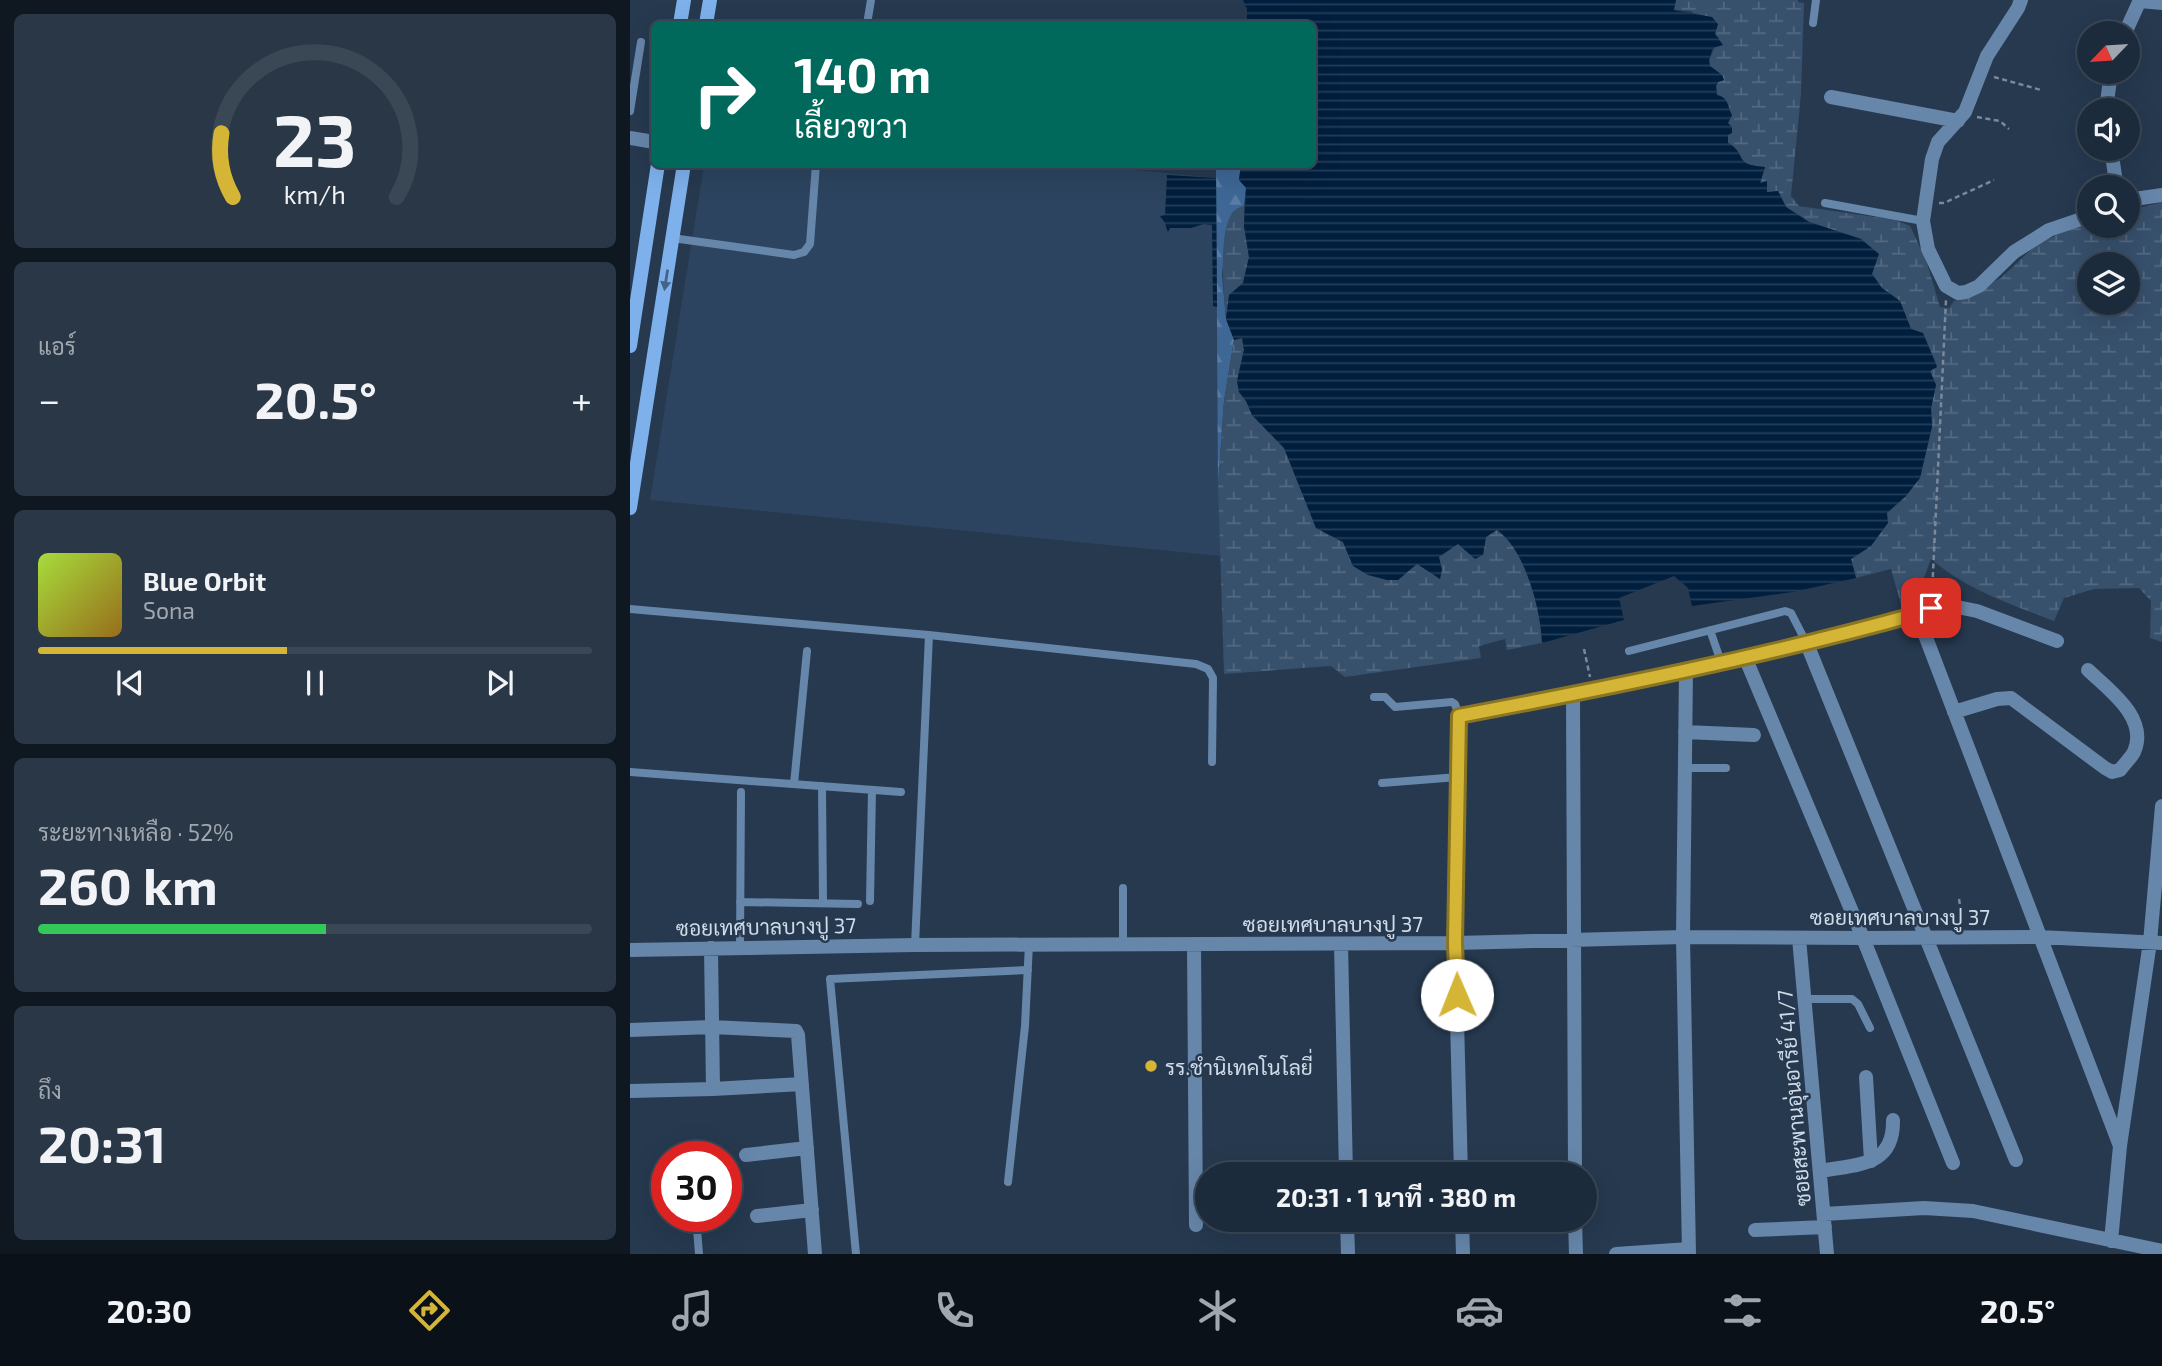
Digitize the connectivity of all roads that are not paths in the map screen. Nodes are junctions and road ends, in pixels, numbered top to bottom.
1 (684, 0) edge
2 (710, 0) edge
3 (871, 0) edge
4 (1816, 0) edge
5 (2021, 0) edge
6 (2140, 1) edge
7 (2162, 3) edge
8 (680, 21) edge
9 (706, 21) edge
10 (868, 21) edge
11 (2131, 21) edge
12 (1813, 23) dead end
13 (641, 41) dead end
14 (1831, 97) dead end
15 (630, 111) edge
16 (1960, 118) junction
17 (630, 138) edge
18 (651, 142) edge
19 (657, 168) edge
20 (683, 168) edge
21 (816, 168) edge
22 (2162, 195) edge
23 (2140, 198) edge
24 (1825, 203) dead end
25 (1923, 220) junction
26 (2077, 220) edge
27 (672, 238) junction
28 (630, 346) edge
29 (630, 508) edge
30 (630, 609) edge
31 (1917, 614) junction
32 (1710, 630) junction
33 (929, 635) junction
34 (2057, 642) dead end
35 (1807, 644) junction
36 (807, 651) dead end
37 (1629, 651) dead end
38 (1745, 657) junction
39 (1721, 662) junction
40 (1686, 670) junction
41 (2088, 670) dead end
42 (1573, 694) junction
43 (1374, 697) dead end
44 (1954, 712) junction
45 (1459, 716) junction
46 (1685, 732) junction
47 (1754, 735) dead end
48 (1212, 762) dead end
49 (1685, 768) junction
50 (1726, 768) dead end
51 (630, 772) edge
52 (1458, 777) junction
53 (1382, 783) dead end
54 (794, 784) junction
55 (822, 786) junction
56 (872, 790) junction
57 (741, 792) dead end
58 (901, 792) dead end
59 (2162, 806) edge
60 (1123, 888) dead end
61 (870, 901) dead end
62 (740, 902) junction
63 (823, 903) junction
64 (858, 904) dead end
65 (1683, 937) junction
66 (1927, 937) junction
67 (2039, 937) junction
68 (1799, 938) junction
69 (1863, 939) junction
70 (1573, 941) junction
71 (1455, 943) junction
72 (2156, 943) edge
73 (1029, 944) junction
74 (1124, 944) junction
75 (1194, 944) junction
76 (1341, 944) junction
77 (915, 945) junction
78 (711, 948) junction
79 (740, 948) junction
80 (630, 950) edge
81 (1028, 970) junction
82 (1805, 999) junction
83 (712, 1027) junction
84 (1870, 1028) dead end
85 (630, 1030) edge
86 (1866, 1077) dead end
87 (802, 1084) junction
88 (713, 1089) junction
89 (630, 1091) edge
90 (1894, 1120) dead end
91 (2120, 1146) junction
92 (807, 1148) junction
93 (746, 1155) dead end
94 (2015, 1160) dead end
95 (1871, 1161) junction
96 (1196, 1162) edge
97 (1346, 1162) edge
98 (1461, 1162) edge
99 (1575, 1162) edge
100 (1953, 1163) dead end
101 (1821, 1171) junction
102 (1008, 1182) dead end
103 (812, 1210) junction
104 (757, 1216) dead end
105 (1825, 1220) junction
106 (1755, 1230) dead end
107 (697, 1232) edge
108 (1347, 1232) edge
109 (1462, 1232) edge
110 (1576, 1232) edge
111 (2111, 1241) junction
112 (2162, 1251) edge
113 (1689, 1252) edge
114 (699, 1254) edge
115 (815, 1254) edge
116 (856, 1254) edge
117 (1348, 1254) edge
118 (1463, 1254) edge
119 (1576, 1254) edge
120 (1616, 1254) edge
121 (1827, 1254) edge

1 - 8 main road
2 - 9 main road
3 - 10 lane
4 - 12 lane
5 - 16 street
6 - 7 street
6 - 11 street
13 - 15 lane
14 - 16 street
16 - 25 street
17 - 18 street
19 - 28 main road
20 - 27 main road
21 - 27 lane
22 - 23 street
24 - 25 lane
25 - 26 street
27 -> 29 main road
30 - 33 lane
31 - 34 street
31 - 35 street
31 - 44 street
32 - 35 lane
32 - 37 lane
32 - 39 lane
33 - 48 lane
33 - 77 lane
35 - 38 street
35 - 66 street
36 - 54 lane
38 - 39 street
38 - 69 street
39 - 40 street
40 - 42 street
40 - 46 street
41 - 44 street
42 - 45 street
42 - 70 street
43 - 45 lane
44 - 67 street
45 - 52 street
46 - 47 street
46 - 49 street
49 - 50 lane
49 - 65 street
51 - 54 lane
52 - 53 lane
52 - 71 street
54 - 55 lane
55 - 56 lane
55 - 63 lane
56 - 58 lane
56 - 61 lane
57 - 62 lane
59 - 72 street
60 - 74 lane
62 - 63 lane
62 - 79 lane
63 - 64 lane
65 - 68 street, ซอยเทศบาลบางปู 37
65 - 70 street, ซอยเทศบาลบางปู 37
65 - 113 street
66 - 67 street, ซอยเทศบาลบางปู 37
66 - 69 street, ซอยเทศบาลบางปู 37
66 - 94 street
67 - 72 street, ซอยเทศบาลบางปู 37
67 - 91 street
68 - 69 street, ซอยเทศบาลบางปู 37
68 - 82 street, ซอยสะพานอุ่นอารีย์ 41/7
69 - 100 street
70 - 71 street, ซอยเทศบาลบางปู 37
70 - 99 street
71 - 76 street, ซอยเทศบาลบางปู 37
71 - 98 street
72 - 91 street
73 - 74 street, ซอยเทศบาลบางปู 37
73 - 77 street, ซอยเทศบาลบางปู 37
73 - 81 lane
74 - 75 street, ซอยเทศบาลบางปู 37
75 - 76 street, ซอยเทศบาลบางปู 37
75 - 96 street
76 - 97 street
77 - 79 street, ซอยเทศบาลบางปู 37
78 - 79 street, ซอยเทศบาลบางปู 37
78 - 80 street, ซอยเทศบาลบางปู 37
78 - 83 street
81 - 102 lane
81 - 116 lane
82 - 84 lane
82 - 101 street, ซอยสะพานอุ่นอารีย์ 41/7
83 - 85 street
83 - 87 street
83 - 88 street
86 - 95 street
87 - 88 street
87 - 92 street
88 - 89 street
90 - 95 street
91 - 111 street
92 - 93 street
92 - 103 street
95 - 101 street
101 - 105 street, ซอยสะพานอุ่นอารีย์ 41/7
103 - 104 street
103 - 115 street
105 - 106 street
105 - 111 street
105 - 121 street, ซอยสะพานอุ่นอารีย์ 41/7
107 - 114 lane
108 - 117 street
109 - 118 street
110 - 119 street
111 - 112 street
113 - 120 street

